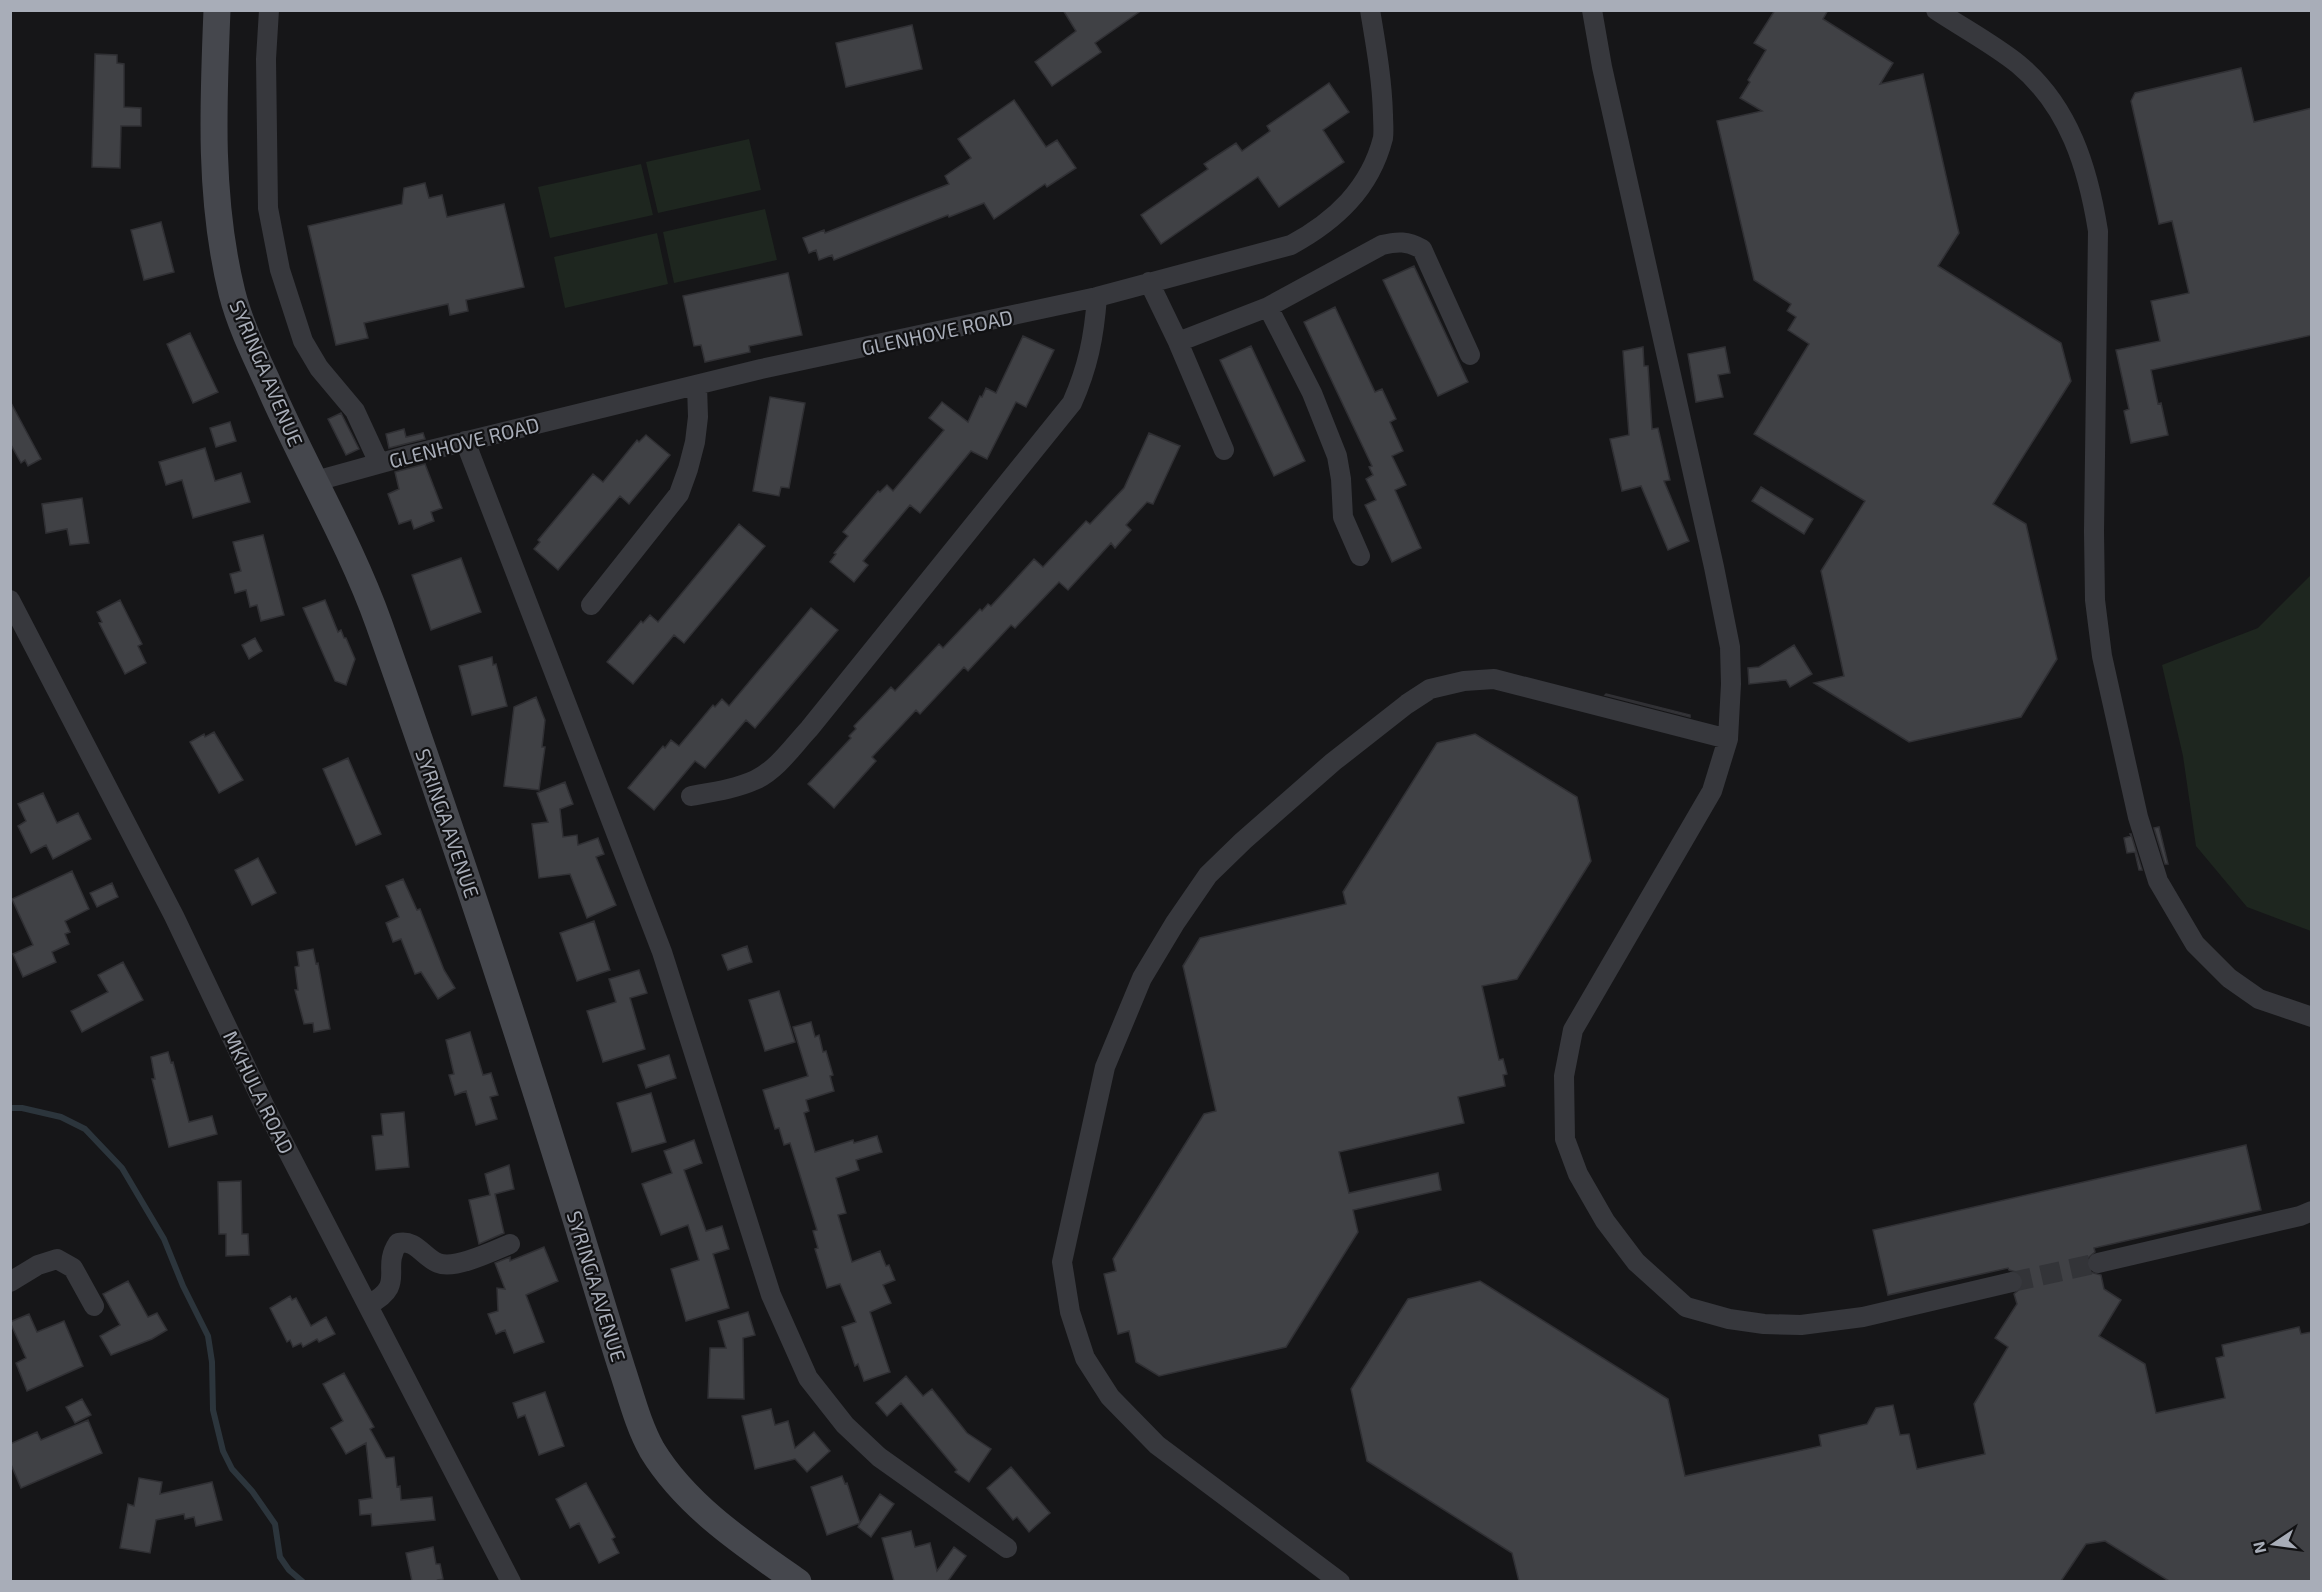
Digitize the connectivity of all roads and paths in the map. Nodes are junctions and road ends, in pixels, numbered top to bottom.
1 (218, 10) edge
2 (269, 10) edge
3 (1370, 10) edge
4 (1592, 10) edge
5 (1936, 10) edge
6 (1149, 282) junction
7 (1097, 297) junction
8 (1268, 307) junction
9 (1178, 342) junction
10 (1470, 355) dead end
11 (697, 385) junction
12 (465, 441) junction
13 (1224, 450) dead end
14 (379, 463) junction
15 (316, 481) junction
16 (1360, 556) dead end
17 (10, 600) edge
18 (591, 605) dead end
19 (1728, 739) junction
20 (692, 796) dead end
21 (2312, 1017) edge
22 (2312, 1211) edge
23 (510, 1244) dead end
24 (2098, 1263) tunnel mouth
25 (10, 1282) edge
26 (2012, 1282) tunnel mouth
27 (368, 1305) junction
28 (94, 1306) dead end
29 (1007, 1548) dead end
30 (511, 1581) edge
31 (798, 1581) edge
32 (1340, 1581) edge

1 - 15 street, SYRINGA AVENUE
2 - 14 street
3 - 6 street, GLENHOVE ROAD
4 - 19 street
5 - 21 street
6 - 7 street, GLENHOVE ROAD
6 - 9 street
7 - 11 street, GLENHOVE ROAD
7 - 20 street
8 - 9 street
8 - 10 street
8 - 16 street
9 - 13 street
11 - 12 street, GLENHOVE ROAD
11 - 18 street
12 - 14 street, GLENHOVE ROAD
12 - 29 street
14 - 15 street, GLENHOVE ROAD
15 - 31 street, SYRINGA AVENUE
17 - 27 street, MKHULA ROAD
19 - 26 street
19 - 32 street
22 - 24 street
23 - 27 street
25 - 28 street
27 - 30 street, MKHULA ROAD

